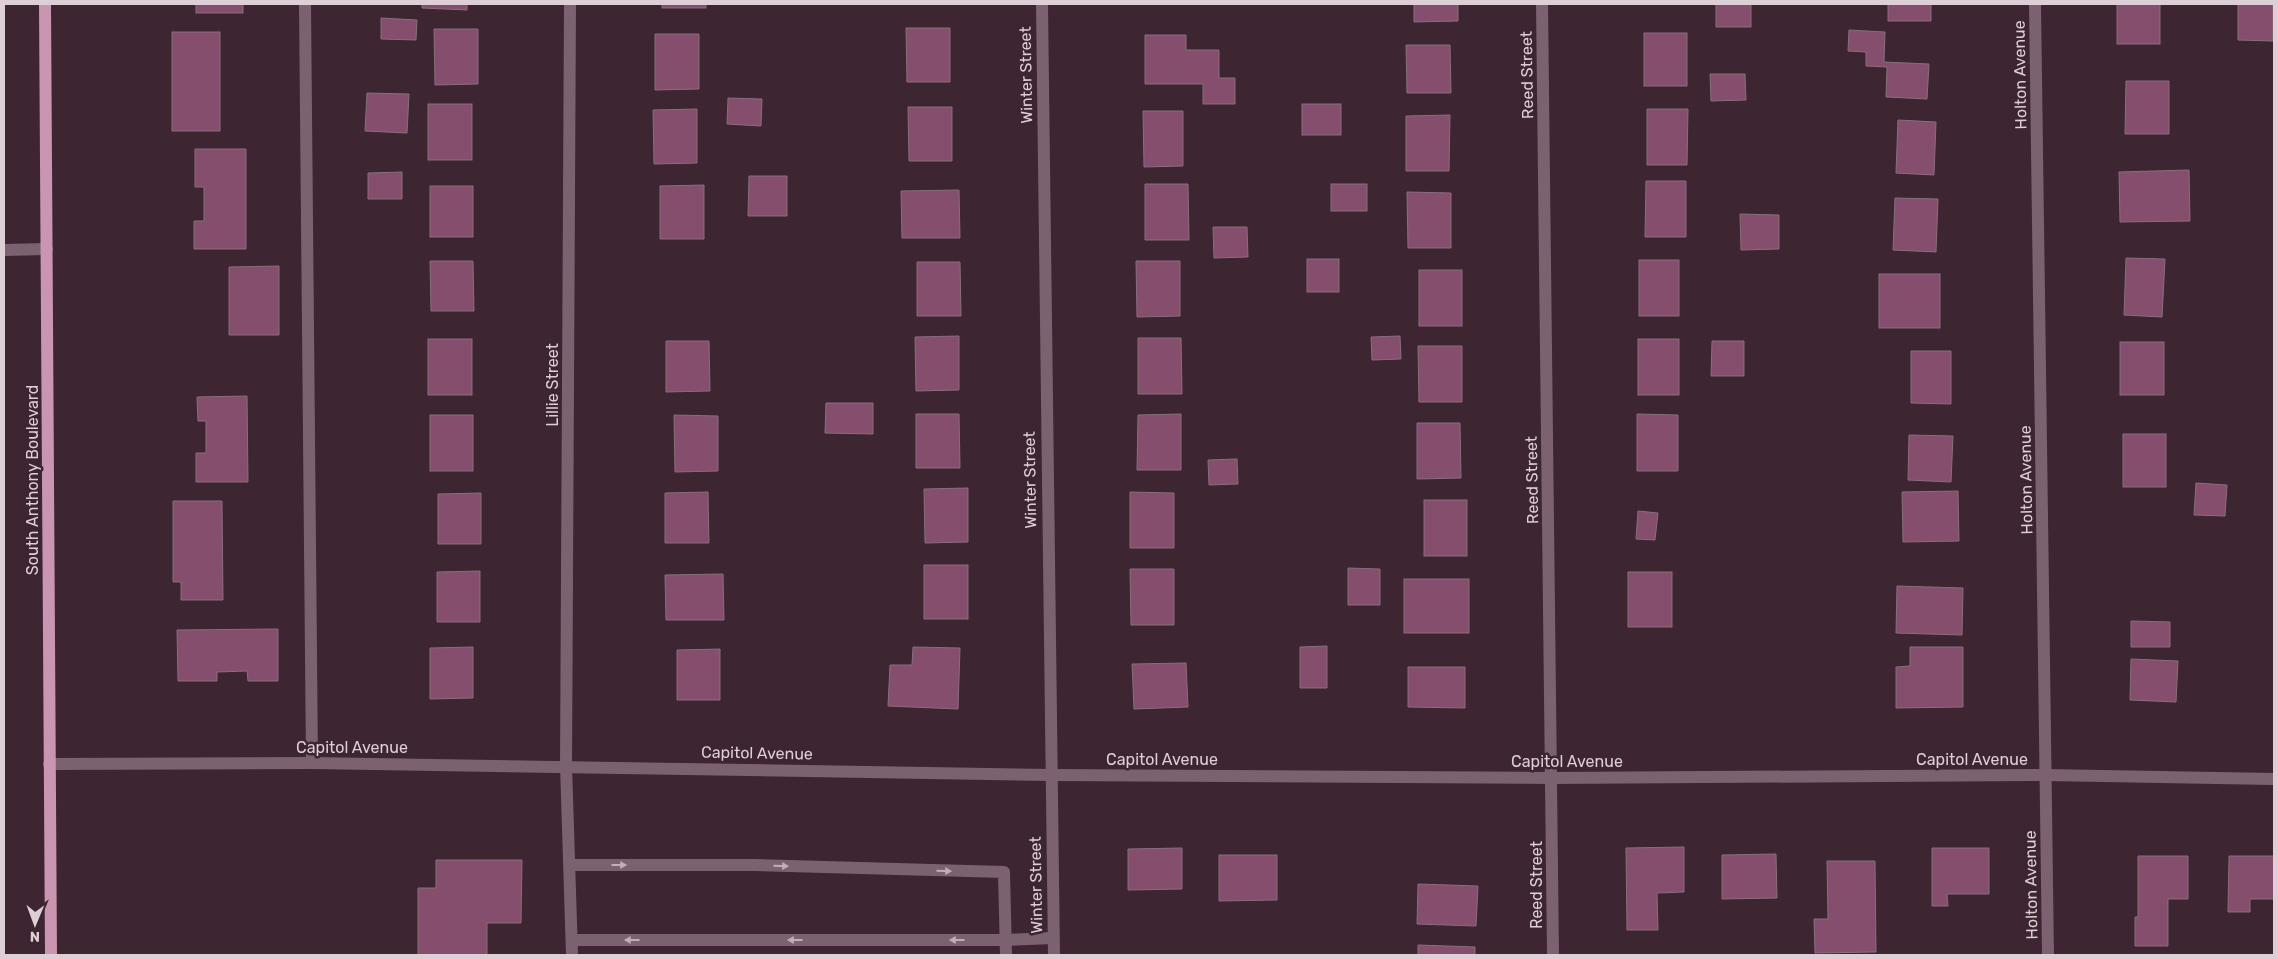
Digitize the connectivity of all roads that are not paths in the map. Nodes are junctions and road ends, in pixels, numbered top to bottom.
1 (45, 4) edge
2 (305, 4) edge
3 (570, 4) edge
4 (1042, 4) edge
5 (1542, 4) edge
6 (2035, 4) edge
7 (47, 249) junction
8 (4, 250) edge
9 (312, 763) junction
10 (49, 764) junction
11 (566, 765) junction
12 (1050, 775) junction
13 (2046, 775) junction
14 (1552, 778) junction
15 (2274, 779) edge
16 (570, 865) junction
17 (1053, 938) junction
18 (572, 940) junction
19 (1006, 940) junction
20 (51, 955) edge
21 (572, 955) edge
22 (1006, 955) edge
23 (1054, 955) edge
24 (1553, 955) edge
25 (2048, 955) edge

1 - 7 main road, South Anthony Boulevard
2 - 9 street
3 - 11 street, Lillie Street
4 - 12 street, Winter Street
5 - 14 street, Reed Street
6 - 13 street, Holton Avenue
7 - 8 street
7 - 10 main road, South Anthony Boulevard
9 - 10 street, Capitol Avenue
9 - 11 street, Capitol Avenue
10 - 20 main road, South Anthony Boulevard
11 - 12 street, Capitol Avenue
11 - 16 street, Lillie Street
12 - 14 street, Capitol Avenue
12 - 17 street, Winter Street
13 - 14 street, Capitol Avenue
13 - 15 street, Capitol Avenue
13 - 25 street, Holton Avenue
14 - 24 street, Reed Street
16 - 18 street, Lillie Street
16 -> 19 street
17 - 19 street
17 - 23 street, Winter Street
19 -> 18 street
18 - 21 street, Lillie Street
19 - 22 street

